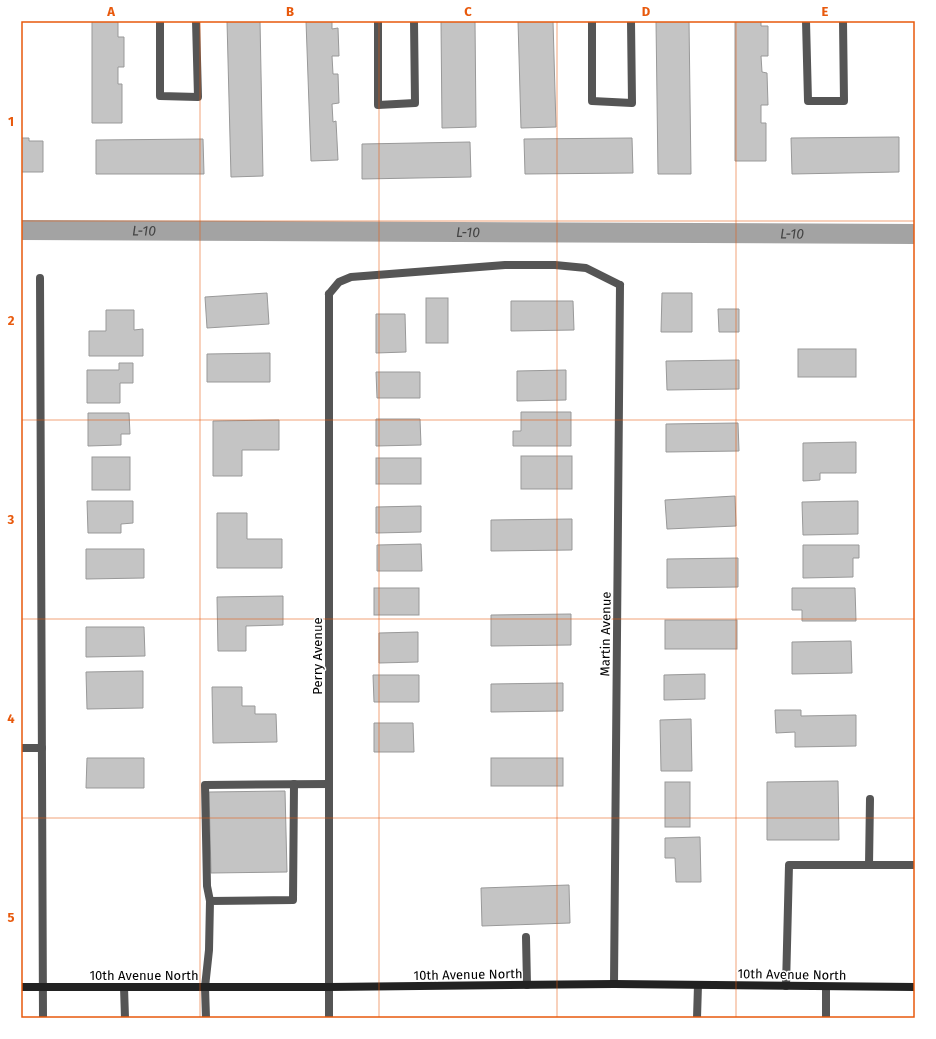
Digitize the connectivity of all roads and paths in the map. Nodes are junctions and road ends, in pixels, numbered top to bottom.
1 (160, 21) edge
2 (196, 21) edge
3 (378, 21) edge
4 (414, 21) edge
5 (592, 21) edge
6 (631, 21) edge
7 (806, 21) edge
8 (843, 21) edge
9 (40, 278) dead end
10 (620, 285) joint
11 (21, 748) edge
12 (42, 748) junction
13 (294, 784) junction
14 (329, 784) junction
15 (870, 799) dead end
16 (869, 865) junction
17 (915, 865) edge
18 (210, 901) junction
19 (526, 937) dead end
20 (614, 984) junction
21 (527, 985) junction
22 (698, 985) junction
23 (786, 986) junction
24 (826, 986) junction
25 (21, 987) edge
26 (43, 987) junction
27 (124, 987) junction
28 (205, 987) junction
29 (329, 987) junction
30 (915, 987) edge
31 (43, 1018) edge
32 (125, 1018) edge
33 (206, 1018) edge
34 (329, 1018) edge
35 (697, 1018) edge
36 (826, 1018) edge

1 - 2 street
3 - 4 street
5 - 6 street
7 - 8 street
9 - 12 street
10 - 14 street, Perry Avenue
10 - 20 street, Martin Avenue
11 - 12 street
12 - 26 street
13 - 14 street
13 - 18 street
13 - 18 street
14 - 29 street, Perry Avenue
15 - 16 street
16 - 17 street
16 - 23 street
18 - 28 street
19 - 21 street
20 - 21 street, 10th Avenue North
20 - 22 street, 10th Avenue North
21 - 29 street, 10th Avenue North
22 - 23 street, 10th Avenue North
22 - 35 street
23 - 24 street, 10th Avenue North
24 - 30 street, 10th Avenue North
24 - 36 street
25 - 26 street, 10th Avenue North
26 - 27 street, 10th Avenue North
26 - 31 street
27 - 28 street, 10th Avenue North
27 - 32 street
28 - 29 street, 10th Avenue North
28 - 33 street
29 - 34 street, Perry Avenue

